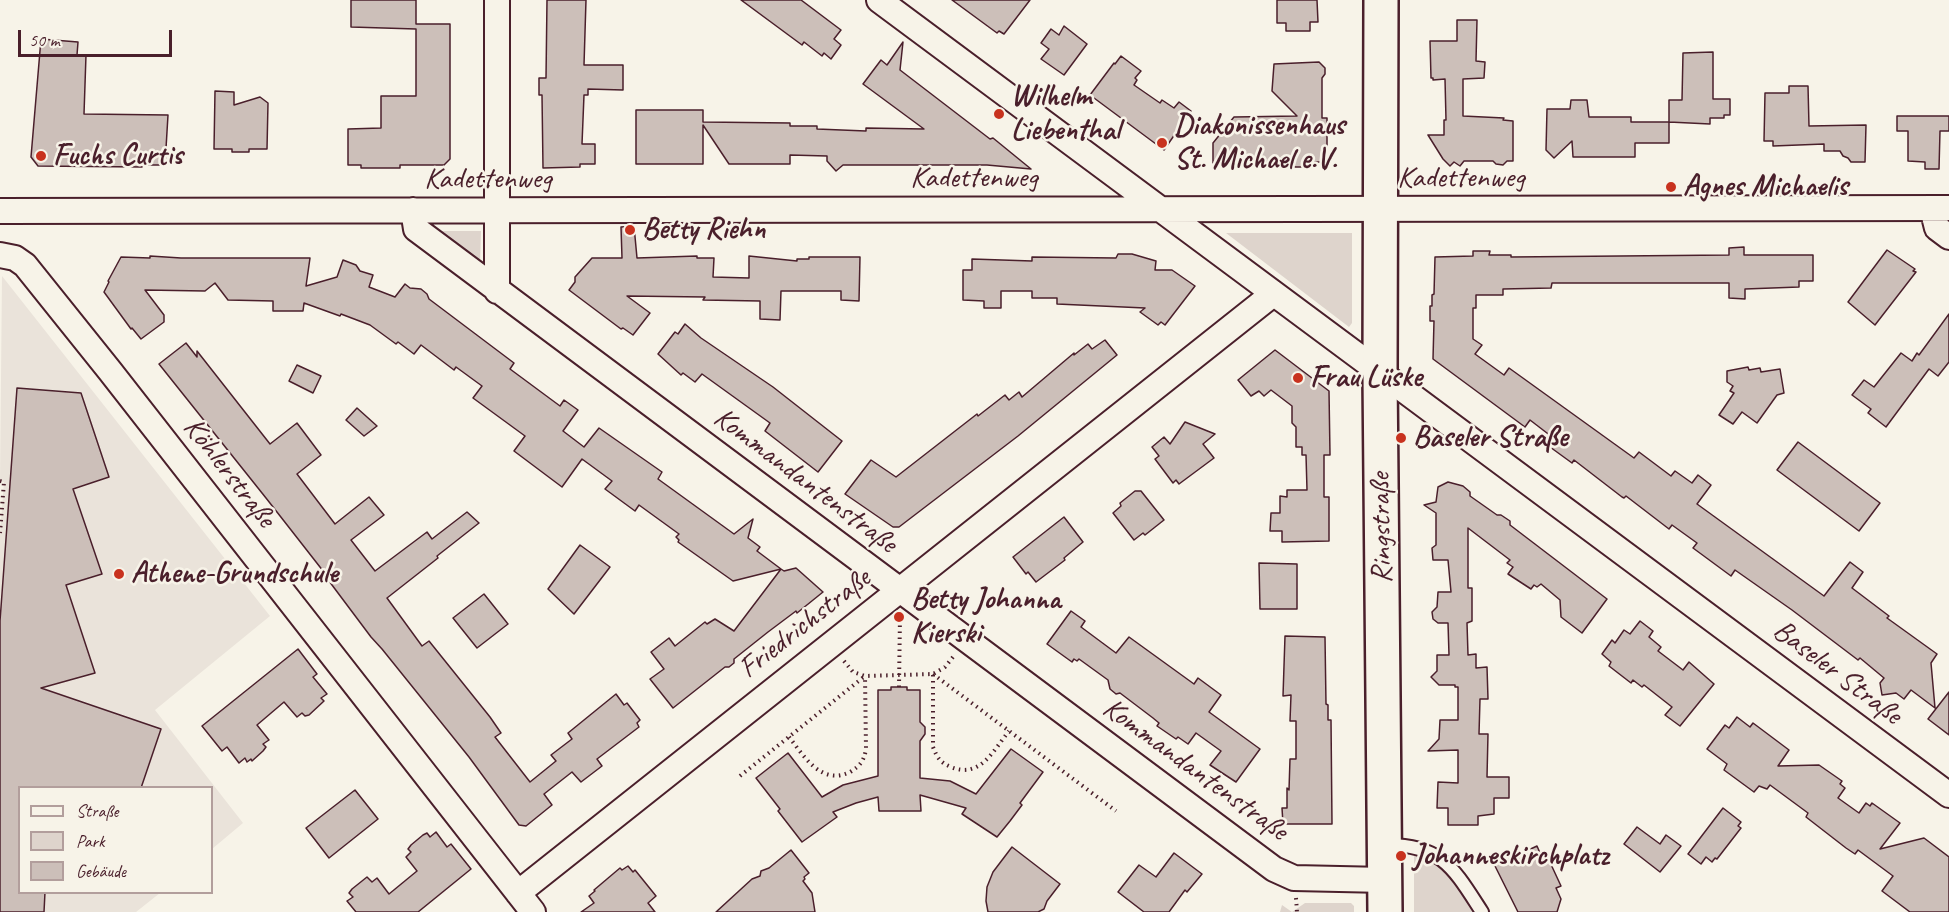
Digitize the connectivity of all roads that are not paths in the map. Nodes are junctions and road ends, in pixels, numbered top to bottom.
1 (497, 0) edge
2 (879, 0) edge
3 (1381, 0) edge
4 (1940, 208) edge
5 (1160, 209) junction
6 (1381, 209) junction
7 (413, 210) junction
8 (498, 210) junction
9 (0, 211) edge
10 (1949, 237) edge
11 (0, 255) edge
12 (497, 291) junction
13 (1273, 294) junction
14 (1380, 374) junction
15 (900, 601) junction
16 (1949, 795) edge
17 (1385, 845) junction
18 (1385, 879) junction
19 (518, 892) junction
20 (533, 912) edge
21 (1385, 912) edge
22 (1482, 912) edge

1 - 8 street
2 - 5 street, Baseler Straße
3 - 6 street, Ringstraße
4 - 6 street, Kadettenweg
4 - 10 street
5 - 6 street, Kadettenweg
5 - 8 street, Kadettenweg
5 - 13 street, Baseler Straße
6 - 14 street, Ringstraße
7 - 8 street, Kadettenweg
7 - 9 street, Kadettenweg
7 - 12 street, Kommandantenstraße
8 - 12 street
11 - 19 street, Köhlerstraße
12 - 15 street, Kommandantenstraße
13 - 14 street, Baseler Straße
13 - 15 street, Friedrichstraße
14 - 16 street, Baseler Straße
14 - 17 street, Ringstraße
15 - 18 street, Kommandantenstraße
15 - 19 street, Friedrichstraße
17 - 18 street, Ringstraße
17 - 22 lane
18 - 21 street, Ringstraße
19 - 20 street, Köhlerstraße

